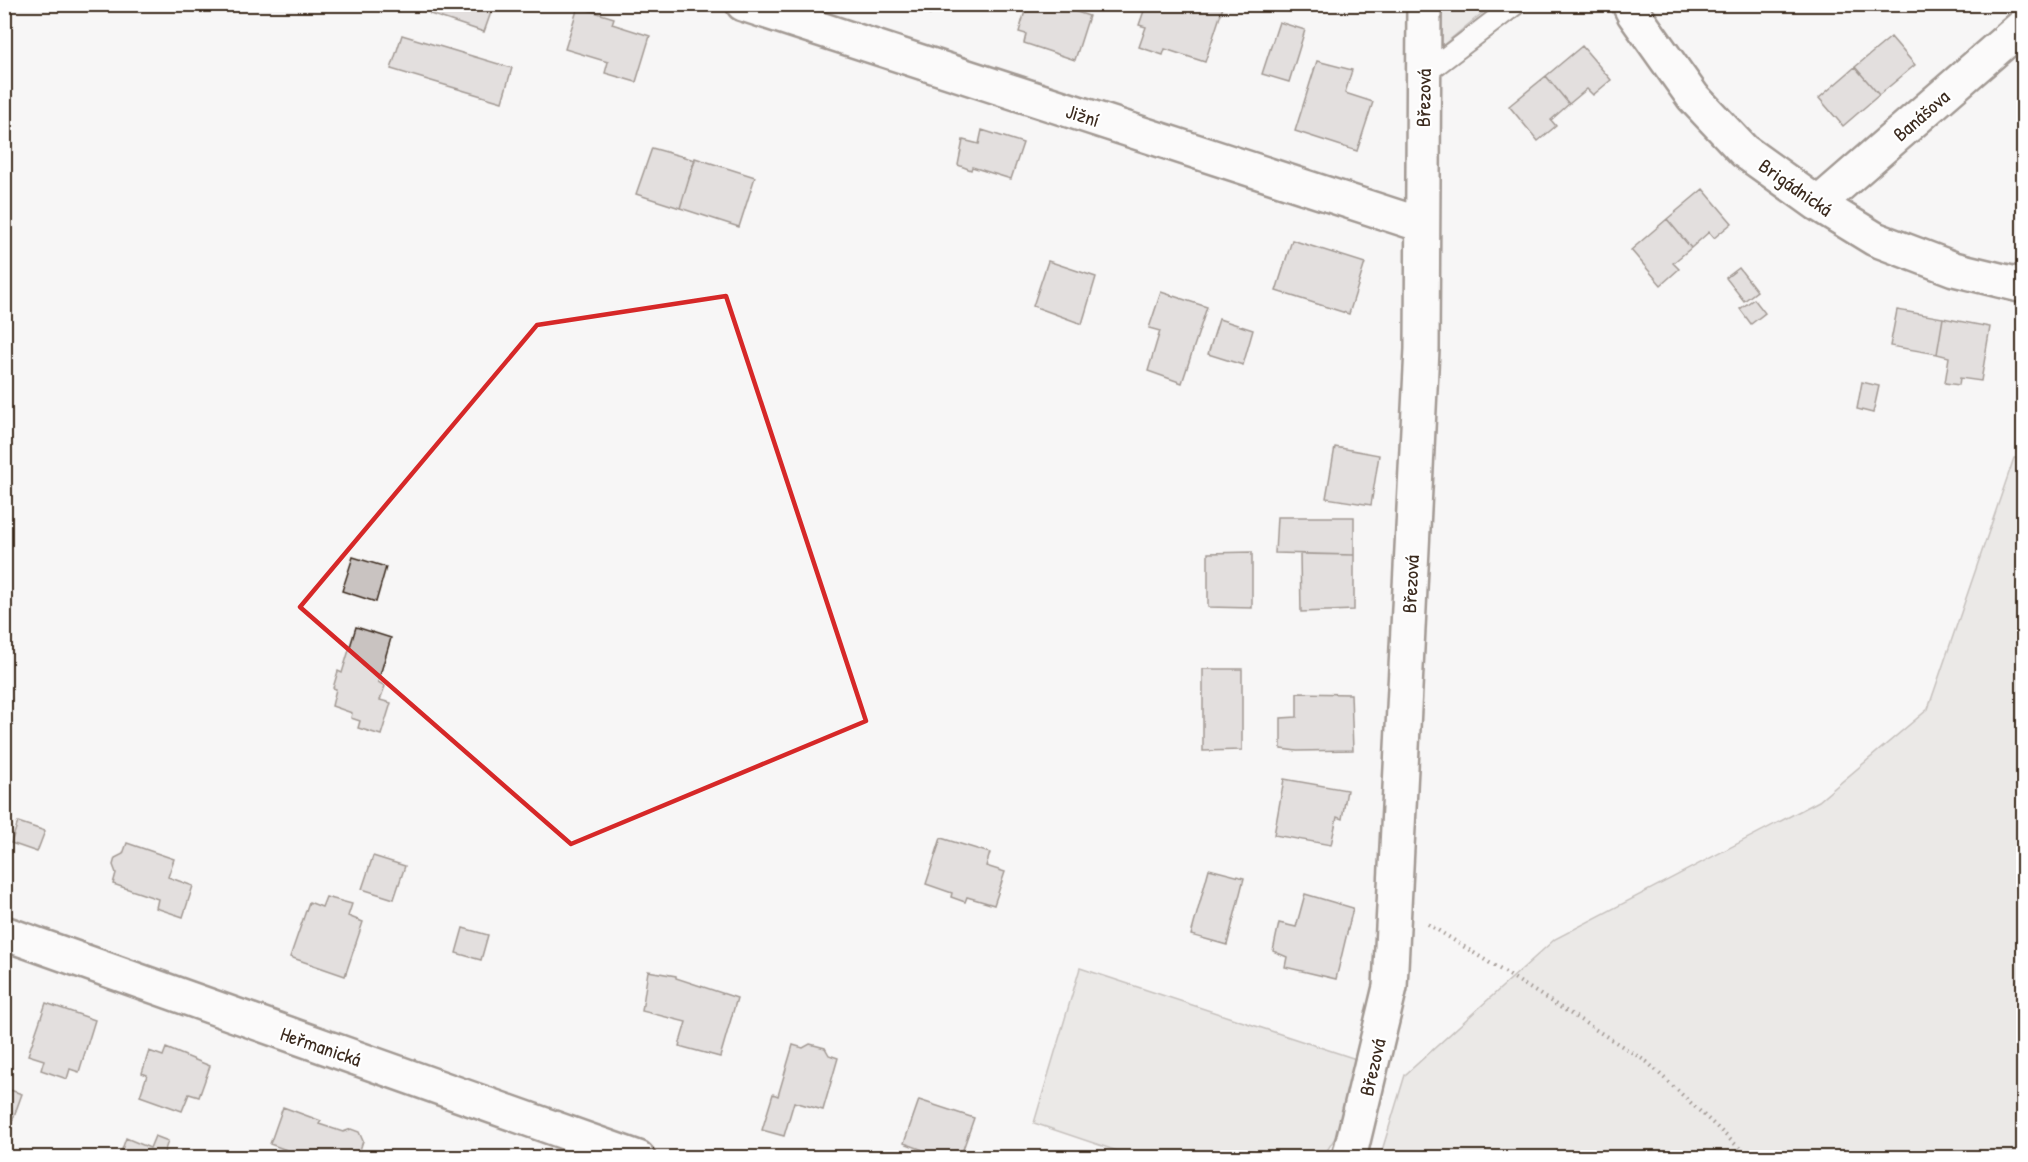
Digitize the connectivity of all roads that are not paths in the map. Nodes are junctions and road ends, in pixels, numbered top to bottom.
1 (743, 4) edge
2 (1424, 4) edge
3 (1516, 4) edge
4 (1629, 4) edge
5 (2024, 25) edge
6 (1423, 75) junction
7 (1818, 204) junction
8 (1422, 225) junction
9 (2024, 286) edge
10 (4, 933) edge
11 (638, 1158) edge
12 (1349, 1158) edge

1 - 8 street, Jižní
2 - 6 street, Březová
3 - 6 lane
4 - 7 street, Brigádnická
5 - 7 street, Banášova
6 - 8 street, Březová
7 - 9 street, Brigádnická
8 - 12 street, Březová
10 - 11 street, Heřmanická

